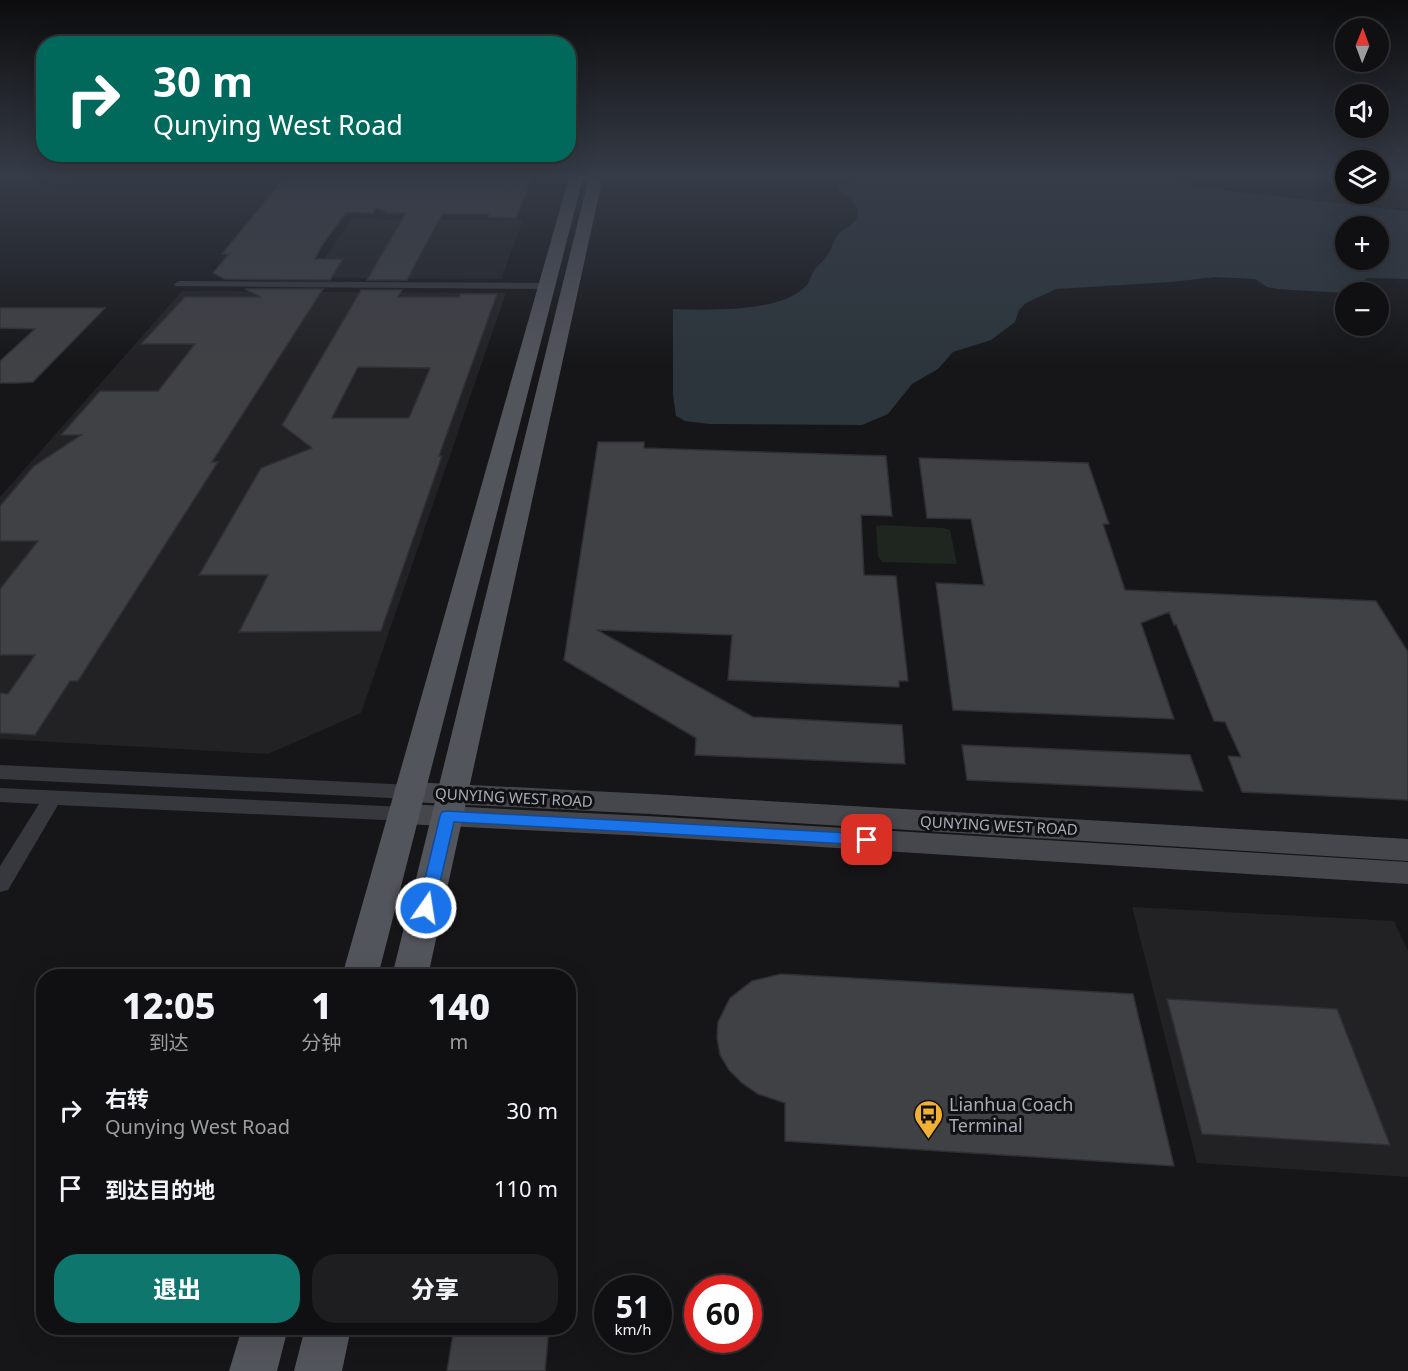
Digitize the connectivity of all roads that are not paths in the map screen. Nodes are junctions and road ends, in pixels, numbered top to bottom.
1 (561, 238) edge
2 (581, 238) edge
3 (179, 284) dead end
4 (549, 286) junction
5 (0, 772) edge
6 (0, 795) edge
7 (53, 797) junction
8 (408, 803) junction
9 (450, 805) junction
10 (1408, 850) edge
11 (1408, 873) edge
12 (0, 884) edge
13 (362, 969) edge
14 (412, 969) edge
15 (263, 1335) edge
16 (326, 1335) edge
17 (253, 1371) edge
18 (318, 1371) edge

1 - 4 main road
2 - 9 main road
3 - 4 street
4 - 8 main road
5 - 8 street
6 - 7 street
7 - 8 street
7 - 12 street
8 - 9 main road, QUNYING WEST ROAD
8 - 13 main road
9 - 10 main road, QUNYING WEST ROAD
9 - 11 main road, QUNYING WEST ROAD
9 - 14 main road
15 - 17 main road
16 - 18 main road

